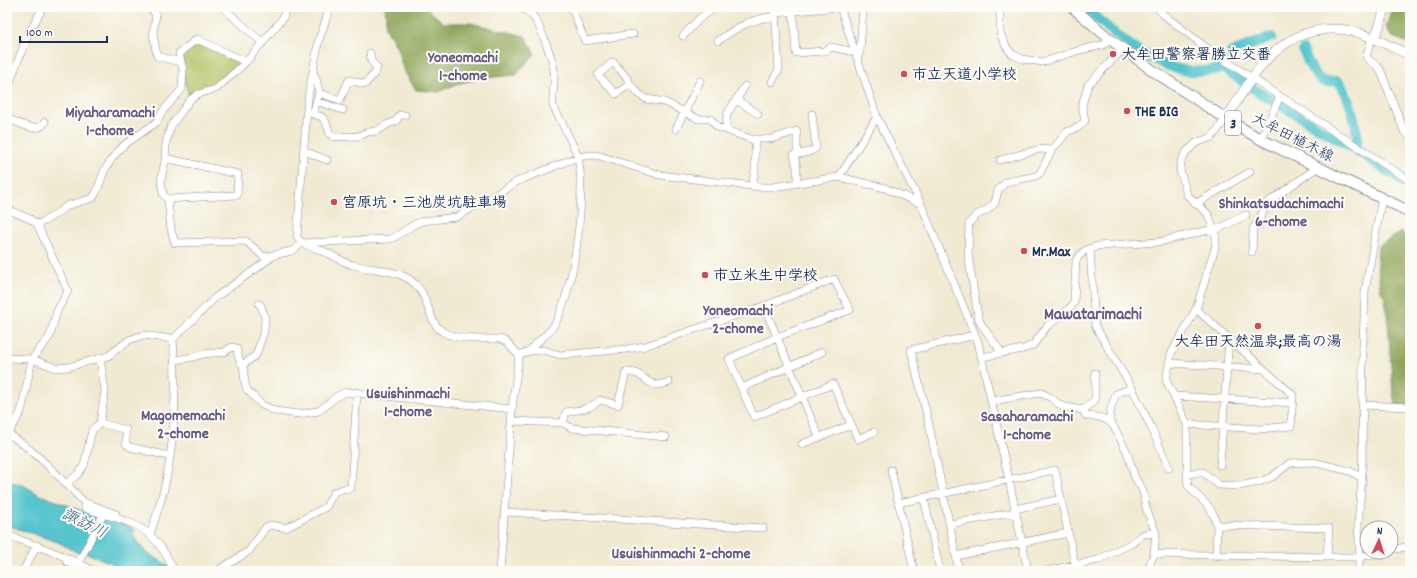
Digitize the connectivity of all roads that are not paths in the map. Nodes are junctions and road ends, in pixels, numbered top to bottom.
1 (43, 7) edge
2 (150, 7) edge
3 (222, 7) edge
4 (286, 7) edge
5 (330, 7) edge
6 (520, 7) edge
7 (571, 7) edge
8 (716, 7) edge
9 (840, 7) edge
10 (863, 7) edge
11 (996, 7) edge
12 (1072, 7) edge
13 (1156, 7) edge
14 (1384, 7) edge
15 (774, 12) edge
16 (793, 12) junction
17 (633, 34) dead end
18 (683, 36) dead end
19 (1373, 39) junction
20 (1111, 40) junction
21 (718, 41) dead end
22 (263, 43) junction
23 (1123, 49) junction
24 (370, 53) dead end
25 (856, 55) junction
26 (1410, 55) edge
27 (180, 62) junction
28 (246, 62) junction
29 (313, 72) junction
30 (700, 80) dead end
31 (1251, 80) junction
32 (772, 82) dead end
33 (630, 84) junction
34 (745, 86) dead end
35 (7, 89) edge
36 (319, 93) junction
37 (737, 100) junction
38 (1278, 100) junction
39 (316, 101) junction
40 (343, 110) dead end
41 (685, 112) junction
42 (758, 114) dead end
43 (812, 114) dead end
44 (405, 115) dead end
45 (877, 117) junction
46 (7, 118) edge
47 (1226, 119) junction
48 (45, 122) dead end
49 (676, 129) dead end
50 (726, 130) junction
51 (310, 136) dead end
52 (1410, 136) edge
53 (755, 139) junction
54 (1260, 139) junction
55 (1052, 150) junction
56 (306, 152) junction
57 (797, 154) junction
58 (578, 157) junction
59 (165, 158) junction
60 (327, 160) dead end
61 (1000, 160) dead end
62 (1318, 167) junction
63 (1250, 172) dead end
64 (839, 177) junction
65 (1410, 182) edge
66 (797, 183) junction
67 (752, 186) junction
68 (1382, 198) junction
69 (167, 199) junction
70 (921, 204) junction
71 (1195, 204) junction
72 (7, 209) edge
73 (1410, 212) edge
74 (1246, 215) dead end
75 (37, 224) junction
76 (1213, 230) junction
77 (302, 243) junction
78 (1090, 248) junction
79 (1252, 252) dead end
80 (273, 256) junction
81 (259, 304) dead end
82 (764, 306) junction
83 (1196, 309) junction
84 (975, 335) junction
85 (777, 337) junction
86 (173, 339) junction
87 (1229, 339) junction
88 (529, 351) junction
89 (822, 352) dead end
90 (1002, 354) junction
91 (519, 355) junction
92 (982, 357) junction
93 (7, 358) edge
94 (100, 358) junction
95 (32, 359) junction
96 (175, 360) junction
97 (1169, 363) junction
98 (244, 365) junction
99 (789, 367) junction
100 (1227, 368) junction
101 (1263, 369) junction
102 (1095, 373) dead end
103 (669, 382) dead end
104 (742, 388) junction
105 (1132, 388) junction
106 (356, 392) junction
107 (1174, 396) junction
108 (802, 397) junction
109 (1225, 398) junction
110 (991, 401) junction
111 (1293, 403) junction
112 (1362, 405) junction
113 (1410, 407) edge
114 (512, 408) junction
115 (1083, 410) junction
116 (511, 421) junction
117 (1109, 421) junction
118 (100, 423) junction
119 (562, 423) junction
120 (1187, 424) junction
121 (851, 425) junction
122 (1223, 426) junction
123 (874, 432) dead end
124 (8, 433) edge
125 (666, 437) dead end
126 (819, 437) junction
127 (802, 444) dead end
128 (169, 456) junction
129 (1220, 465) dead end
130 (1169, 468) dead end
131 (891, 470) dead end
132 (1187, 474) junction
133 (1362, 478) junction
134 (1009, 480) junction
135 (66, 484) junction
136 (944, 494) junction
137 (924, 498) junction
138 (1061, 500) junction
139 (84, 502) junction
140 (898, 503) junction
141 (1015, 511) junction
142 (505, 512) junction
143 (103, 516) junction
144 (950, 524) junction
145 (135, 525) junction
146 (1217, 525) junction
147 (763, 528) dead end
148 (1068, 533) junction
149 (1156, 533) junction
150 (7, 535) edge
151 (150, 535) junction
152 (1359, 540) edge
153 (1022, 542) junction
154 (37, 545) junction
155 (1410, 546) edge
156 (1399, 548) edge
157 (1154, 554) junction
158 (63, 555) junction
159 (956, 556) junction
160 (1216, 556) junction
161 (1327, 557) junction
162 (1359, 557) edge
163 (1360, 560) edge
164 (79, 561) junction
165 (1075, 565) junction
166 (23, 571) edge
167 (82, 571) edge
168 (93, 571) edge
169 (174, 571) edge
170 (217, 571) edge
171 (500, 571) edge
172 (914, 571) edge
173 (940, 571) edge
174 (959, 571) edge
175 (1028, 571) edge
176 (1047, 571) edge
177 (1147, 571) edge
178 (1358, 571) edge

1 - 35 street
2 - 27 street
3 - 22 street
4 - 22 street
5 - 29 street
6 - 58 street
7 - 17 street
8 - 18 street
9 - 16 street
9 - 25 street
10 - 25 street
11 - 20 street
12 - 20 main road, 大牟田植木線 / 3
13 - 31 street
14 - 19 street
15 - 16 street
15 - 21 street
15 - 32 street
16 - 25 street
19 - 26 street
19 - 31 street
19 - 52 street
20 - 23 main road, 大牟田植木線 / 3
22 - 28 street
23 - 47 main road, 大牟田植木線 / 3
23 - 55 street
24 - 36 street
25 - 45 street
27 - 28 street
27 - 75 street
28 - 59 street
29 - 36 street
29 - 56 street
30 - 41 street
31 - 38 street
31 - 47 street
33 - 33 street
33 - 41 street
34 - 37 street
36 - 39 street
37 - 42 street
37 - 50 street
38 - 54 street
38 - 65 street
39 - 40 street
39 - 44 street
41 - 49 street
41 - 50 street
43 - 57 street
45 - 64 street
45 - 70 street
46 - 48 street
47 - 54 main road, 大牟田植木線 / 3
47 - 71 street
50 - 53 street
51 - 56 street
53 - 57 street
53 - 67 street
54 - 62 main road, 大牟田植木線 / 3
55 - 61 street
55 - 90 street
56 - 60 street
56 - 77 street
57 - 66 street
58 - 67 street
58 - 77 street
58 - 88 street
59 - 69 street
59 - 69 street
62 - 68 main road, 大牟田植木線 / 3
62 - 79 street
63 - 71 street
64 - 66 street
64 - 70 street
66 - 67 street
68 - 73 main road, 大牟田植木線 / 3
68 - 112 street
69 - 80 street
70 - 84 street
71 - 76 street
72 - 75 street
74 - 76 street
75 - 95 street
76 - 78 street
76 - 83 street
77 - 80 street
77 - 91 street
78 - 90 street
78 - 105 street
80 - 86 street
81 - 98 street
82 - 85 street
82 - 85 street
82 - 88 street
83 - 87 street
83 - 97 street
84 - 92 street
84 - 136 street
85 - 99 street
85 - 104 street
86 - 94 street
86 - 96 street
87 - 100 street
87 - 101 street
88 - 91 street
89 - 99 street
90 - 92 street
91 - 114 street
92 - 110 street
93 - 95 street
94 - 95 street
94 - 118 street
95 - 124 street
96 - 98 street
96 - 128 street
97 - 100 street
97 - 107 street
98 - 106 street
99 - 104 street
99 - 108 street
100 - 101 street
100 - 109 street
101 - 111 street
102 - 115 street
103 - 119 street
104 - 108 street
105 - 117 street
105 - 130 street
106 - 114 street
106 - 170 street
107 - 109 street
107 - 120 street
108 - 121 street
108 - 126 street
109 - 111 street
109 - 122 street
110 - 115 street
110 - 134 street
111 - 122 street
112 - 113 street
112 - 133 street
114 - 116 street
115 - 117 street
116 - 119 street
116 - 142 street
117 - 149 street
118 - 128 street
118 - 135 street
119 - 125 street
120 - 122 street
120 - 132 street
121 - 123 street
121 - 126 street
122 - 129 street
124 - 135 street
126 - 127 street
128 - 151 street
131 - 140 street
132 - 133 street
132 - 146 street
133 - 152 street
134 - 136 street
134 - 138 street
134 - 141 street
135 - 139 street
136 - 137 street
136 - 144 street
137 - 140 street
137 - 173 street
138 - 141 street
138 - 148 street
139 - 143 street
139 - 145 street
140 - 172 street
141 - 144 street
141 - 153 street
142 - 147 street
142 - 171 street
143 - 145 street
143 - 164 street
144 - 159 street
145 - 151 street
146 - 160 street
146 - 161 street
148 - 153 street
148 - 165 street
149 - 157 street
149 - 165 street
150 - 154 street
151 - 169 street
153 - 159 street
153 - 175 street
154 - 158 street
154 - 166 street
155 - 156 street
157 - 160 street
157 - 177 street
158 - 164 street
158 - 167 street
159 - 174 street
160 - 161 street
161 - 162 street
163 - 178 street
164 - 168 street
165 - 176 street

